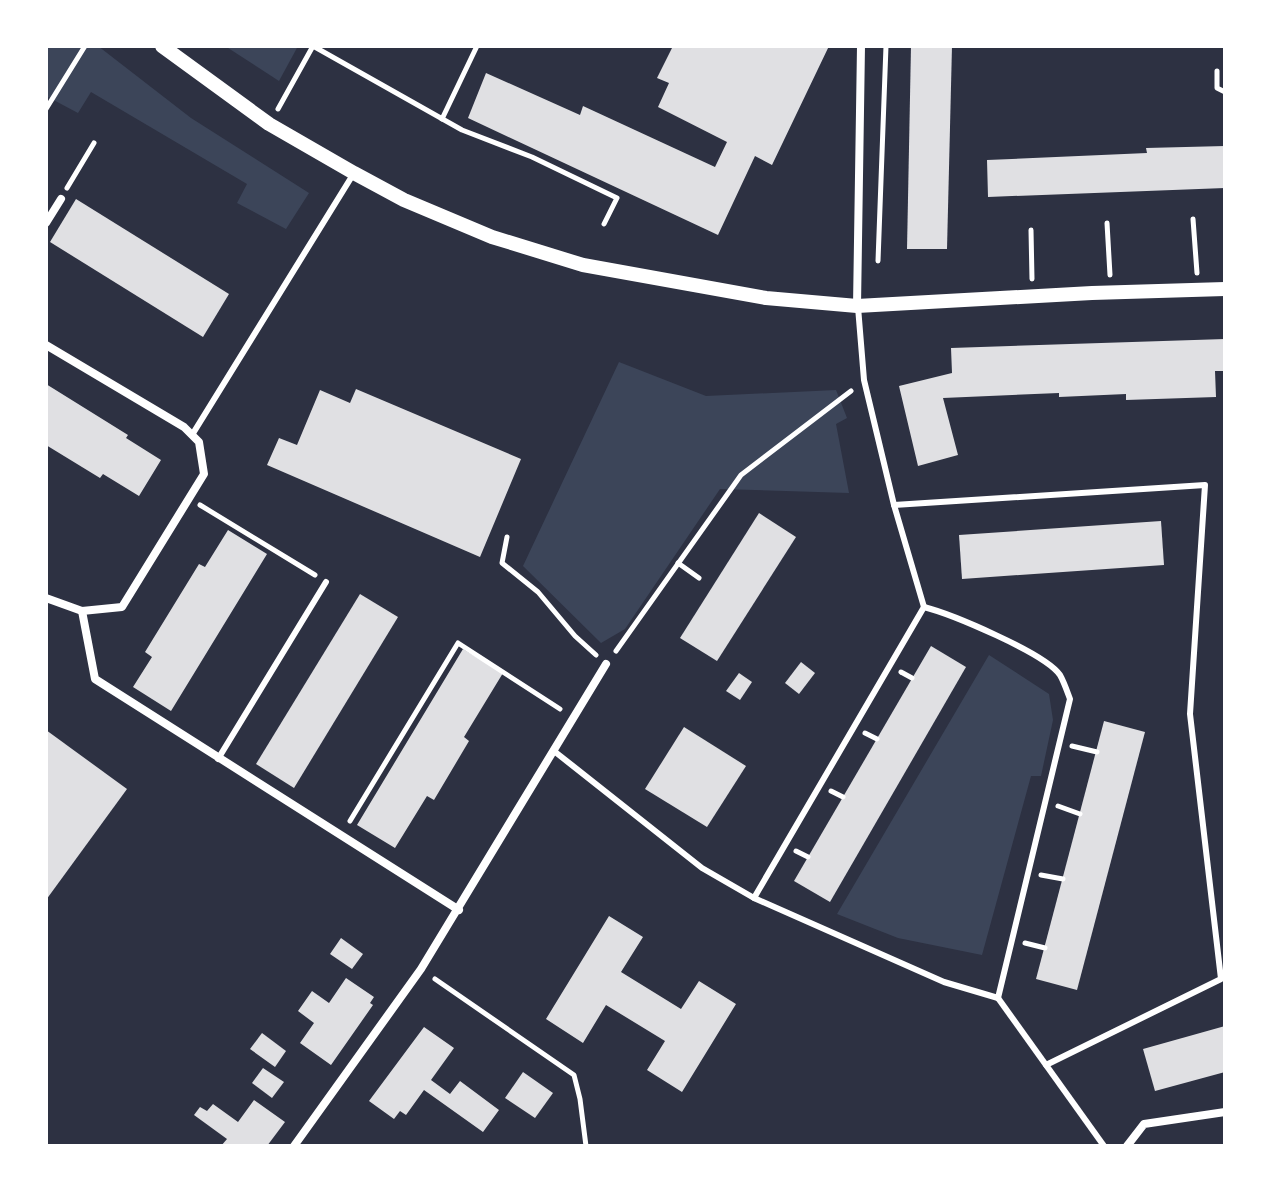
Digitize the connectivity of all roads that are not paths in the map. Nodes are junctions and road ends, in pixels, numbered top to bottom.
1 (162, 46) edge
2 (861, 46) edge
3 (354, 173) junction
4 (61, 199) road end
5 (46, 223) edge
6 (1225, 289) edge
7 (857, 306) junction
8 (46, 345) edge
9 (192, 435) junction
10 (894, 505) junction
11 (326, 582) road end
12 (46, 598) edge
13 (924, 607) junction
14 (82, 611) junction
15 (606, 664) road end
16 (554, 751) junction
17 (218, 759) junction
18 (754, 898) junction
19 (459, 910) junction
20 (998, 998) junction
21 (1046, 1065) junction
22 (1225, 1112) edge
23 (294, 1146) edge
24 (1104, 1146) edge
25 (1127, 1146) edge

1 - 3 street
2 - 7 street
3 - 7 street
3 - 9 lane
4 - 5 street
6 - 7 street
7 - 10 lane
8 - 9 street
9 - 14 street
10 - 13 lane
10 - 21 lane
11 - 17 lane
12 - 14 street
13 - 18 lane
13 - 20 lane
14 - 17 street
15 - 16 street
16 - 18 lane
16 - 19 street
17 - 19 street
18 - 20 lane
19 - 23 street
20 - 21 lane
21 - 24 lane
22 - 25 street

